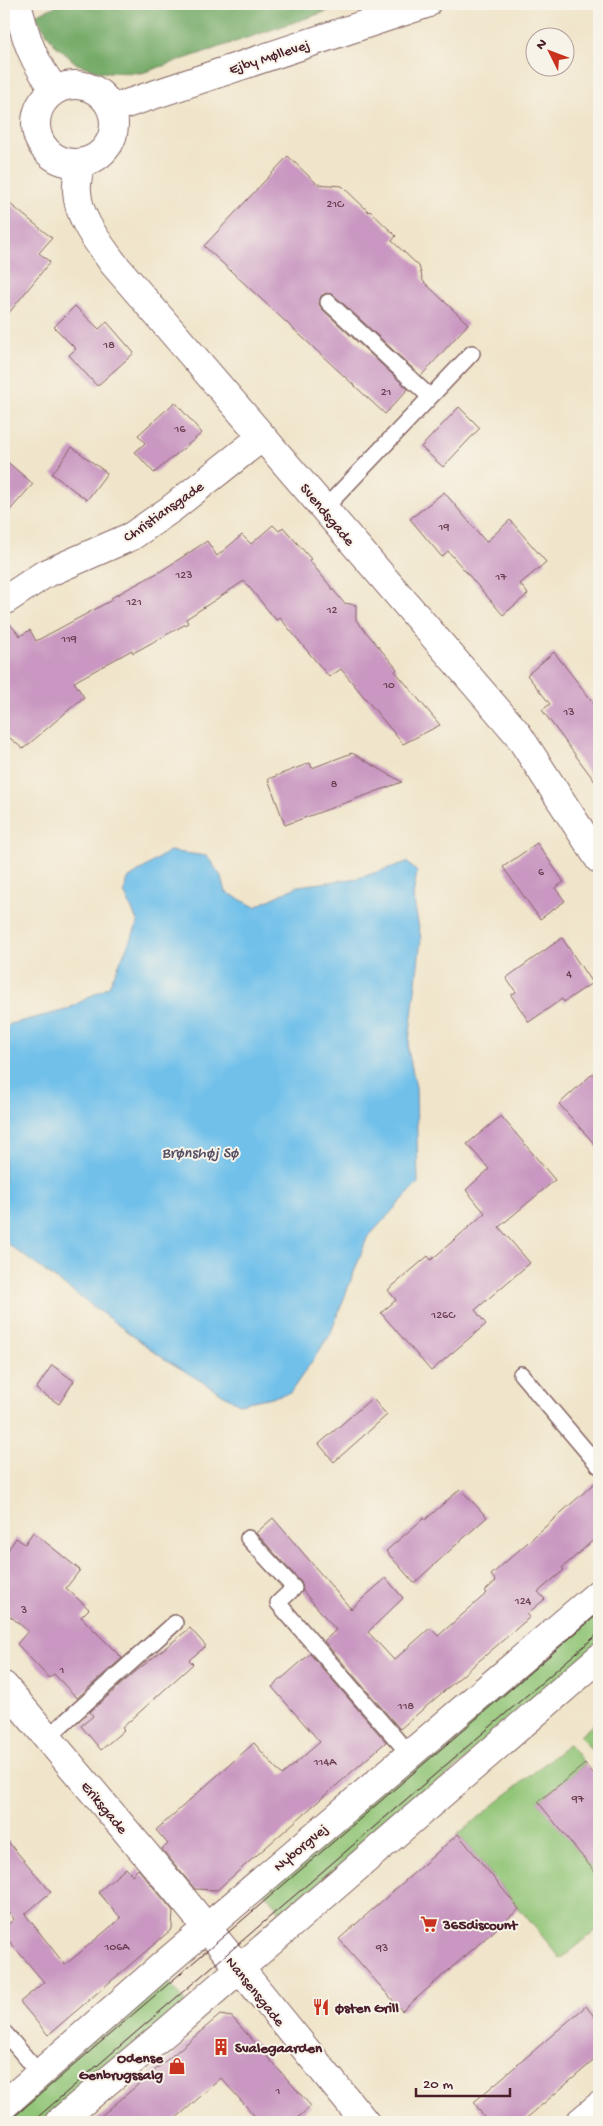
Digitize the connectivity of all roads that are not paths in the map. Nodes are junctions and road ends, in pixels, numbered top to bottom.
1 (426, 4) edge
2 (19, 10) edge
3 (55, 90) junction
4 (111, 109) junction
5 (80, 164) junction
6 (328, 302) dead end
7 (472, 353) dead end
8 (430, 397) junction
9 (262, 437) junction
10 (324, 509) junction
11 (4, 601) edge
12 (599, 859) edge
13 (520, 1374) dead end
14 (599, 1466) edge
15 (248, 1538) dead end
16 (599, 1593) edge
17 (176, 1623) dead end
18 (599, 1658) edge
19 (4, 1686) edge
20 (47, 1738) junction
21 (410, 1755) junction
22 (206, 1928) junction
23 (239, 1969) junction
24 (4, 2032) edge
25 (40, 2074) junction
26 (4, 2105) edge
27 (599, 2106) edge
28 (59, 2122) edge
29 (365, 2122) edge
30 (580, 2122) edge

1 - 4 street, Ejby Møllevej
2 - 3 street
3 - 4 street
3 - 5 street
4 - 5 street
5 - 9 street, Svendsgade
6 - 8 lane
7 - 8 lane
8 - 10 lane
9 - 10 street, Svendsgade
9 - 11 street, Christiansgade
10 - 12 street, Svendsgade
13 - 14 lane
15 - 21 lane
16 - 21 street, Nyborgvej
17 - 20 lane
18 - 23 street
19 - 20 street, Eriksgade
20 - 22 street, Eriksgade
21 - 22 street, Nyborgvej
22 - 23 street, Nansensgade
22 - 25 street, Nyborgvej
23 - 28 street
23 - 29 street, Nansensgade
24 - 25 lane
25 - 26 street, Nyborgvej
27 - 30 street

